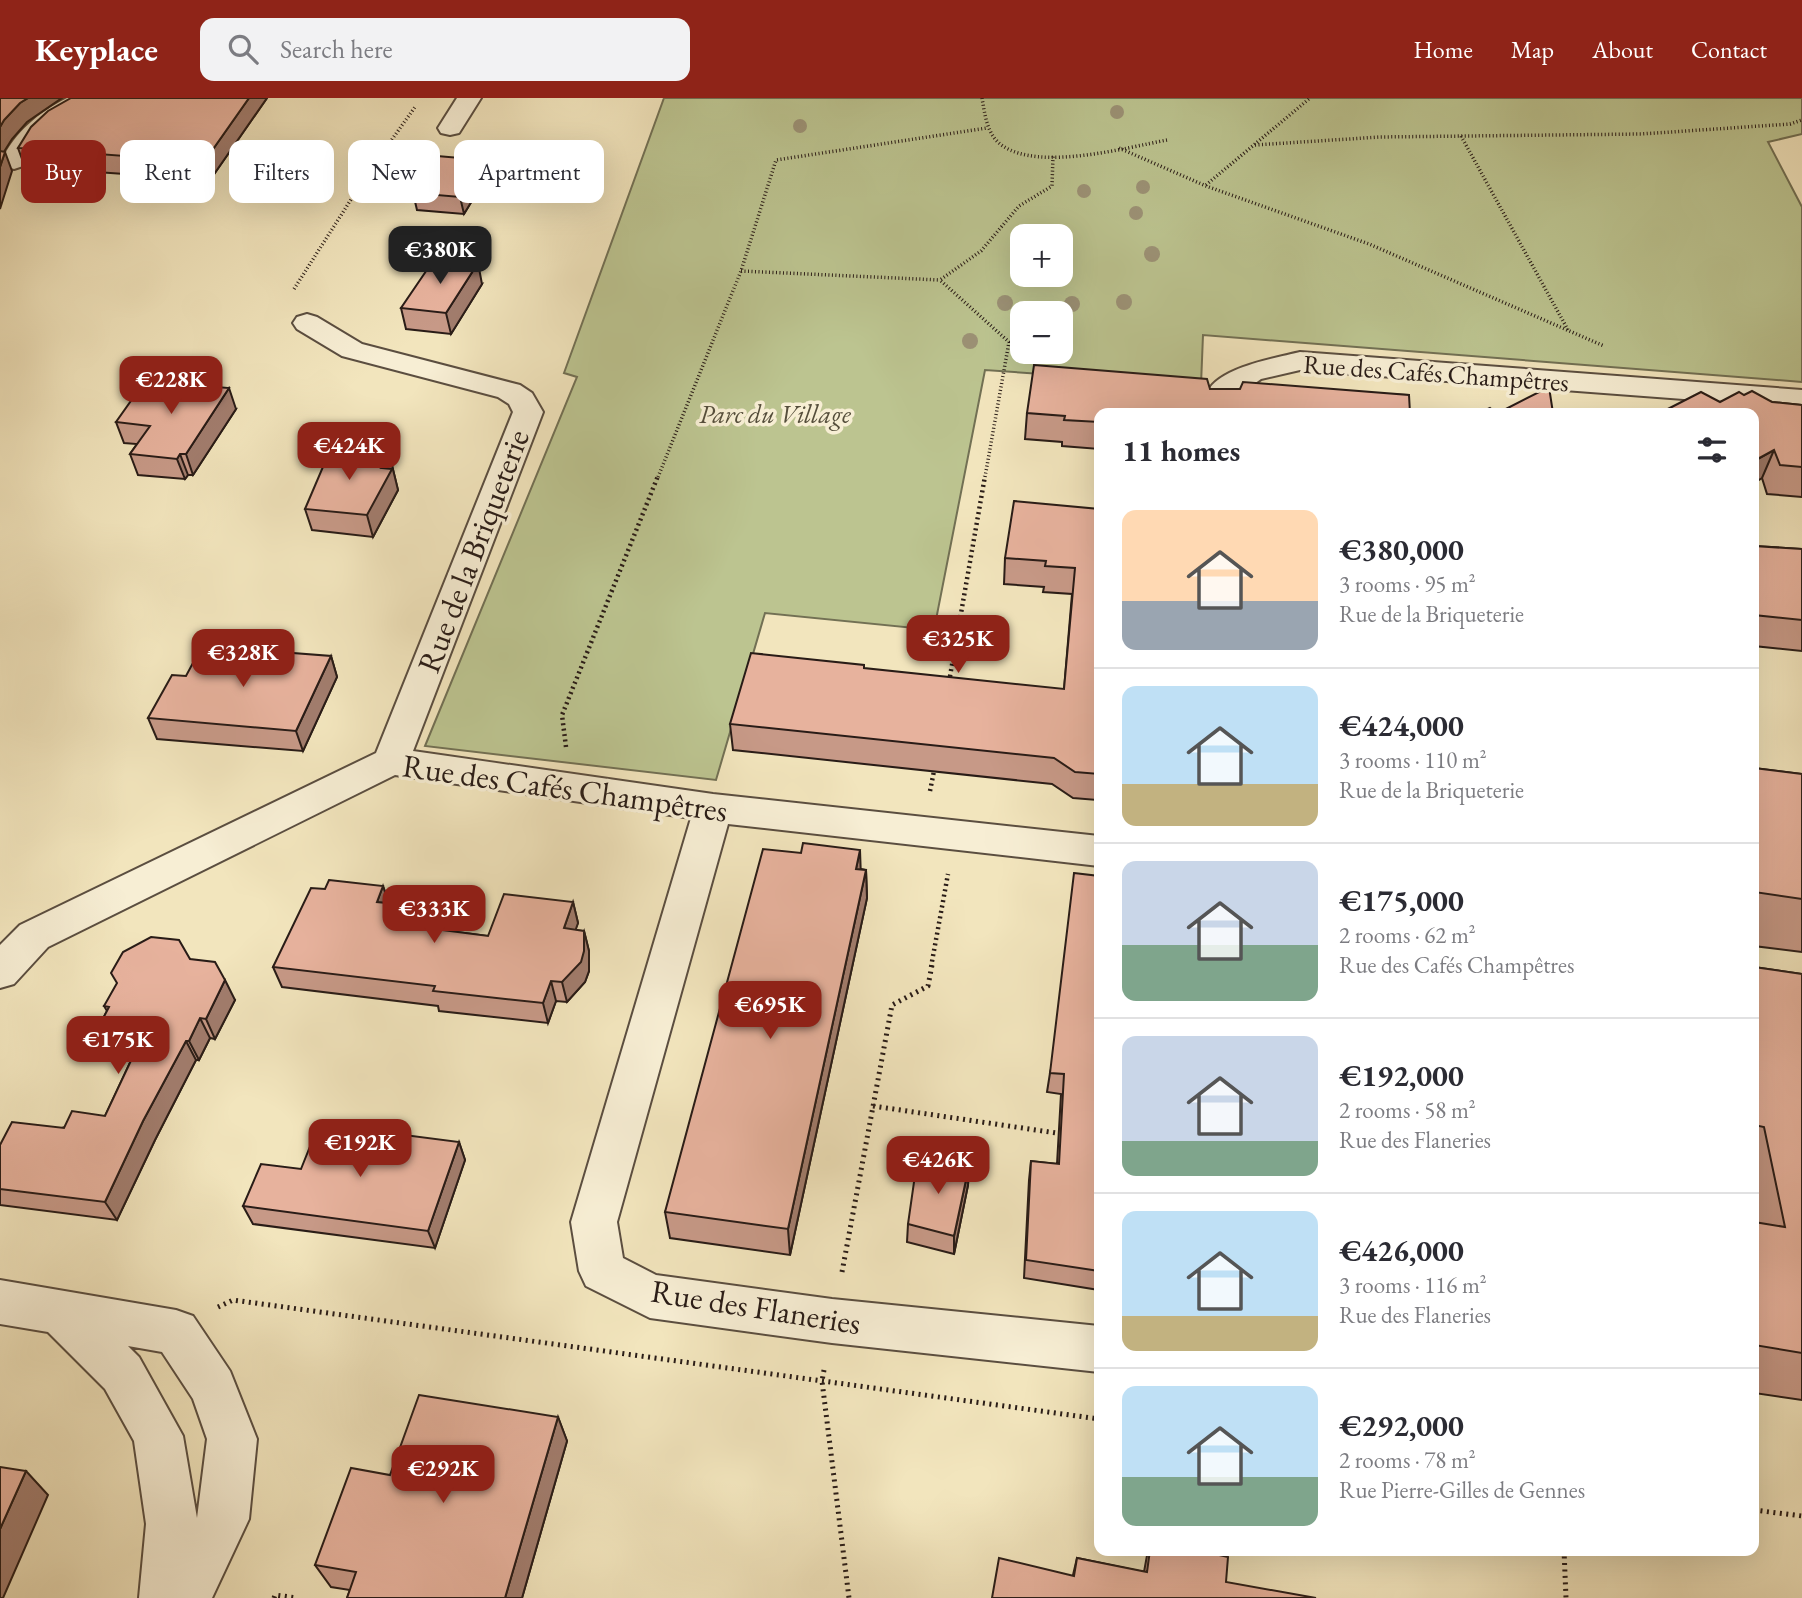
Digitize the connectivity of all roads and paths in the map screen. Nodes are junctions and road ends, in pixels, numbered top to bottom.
1 (421, 98) edge
2 (469, 98) edge
3 (982, 98) edge
4 (1310, 98) edge
5 (89, 103) edge
6 (1802, 120) edge
7 (450, 128) dead end
8 (987, 128) junction
9 (1461, 136) junction
10 (1167, 140) dead end
11 (1255, 145) junction
12 (1119, 148) junction
13 (1053, 156) junction
14 (14, 162) dead end
15 (1206, 186) junction
16 (741, 271) junction
17 (940, 280) junction
18 (307, 323) joint
19 (1569, 330) junction
20 (1606, 346) dead end
21 (1802, 399) edge
22 (1222, 408) edge
23 (948, 690) edge
24 (391, 761) junction
25 (561, 785) junction
26 (713, 808) junction
27 (955, 836) junction
28 (1094, 850) edge
29 (0, 972) edge
30 (873, 1106) junction
31 (1072, 1136) edge
32 (0, 1302) edge
33 (60, 1312) junction
34 (208, 1312) dead end
35 (832, 1321) junction
36 (1094, 1348) edge
37 (822, 1381) junction
38 (1094, 1418) edge
39 (1759, 1511) edge
40 (1802, 1516) edge
41 (1563, 1556) edge
42 (165, 1598) edge
43 (185, 1598) edge
44 (274, 1598) edge
45 (297, 1598) edge
46 (849, 1598) edge
47 (1566, 1598) edge

1 - 18 path
2 - 7 street
3 - 8 path
4 - 11 path
5 - 14 street
6 - 9 path
8 - 13 path
8 - 16 path
9 - 11 path
9 - 19 path
10 - 12 path
11 - 15 path
12 - 13 path
12 - 15 path
13 - 17 path
15 - 19 path
16 - 17 path
16 - 25 path
17 - 23 path
18 - 24 street, Rue de la Briqueterie
19 - 20 path
21 - 22 street, Rue des Cafés Champêtres
24 - 25 street, Rue des Cafés Champêtres
24 - 29 street, Rue des Cafés Champêtres
25 - 26 street, Rue des Cafés Champêtres
26 - 27 street, Rue des Cafés Champêtres
26 - 35 street, Rue des Flaneries
27 - 28 street, Rue des Cafés Champêtres
27 - 30 path
30 - 31 path
30 - 35 path
32 - 33 street
33 - 42 street
33 - 43 street
34 - 37 path
35 - 36 street, Rue des Flaneries
35 - 37 path
37 - 38 path
37 - 46 path
39 - 40 path
41 - 47 path
44 - 45 path

